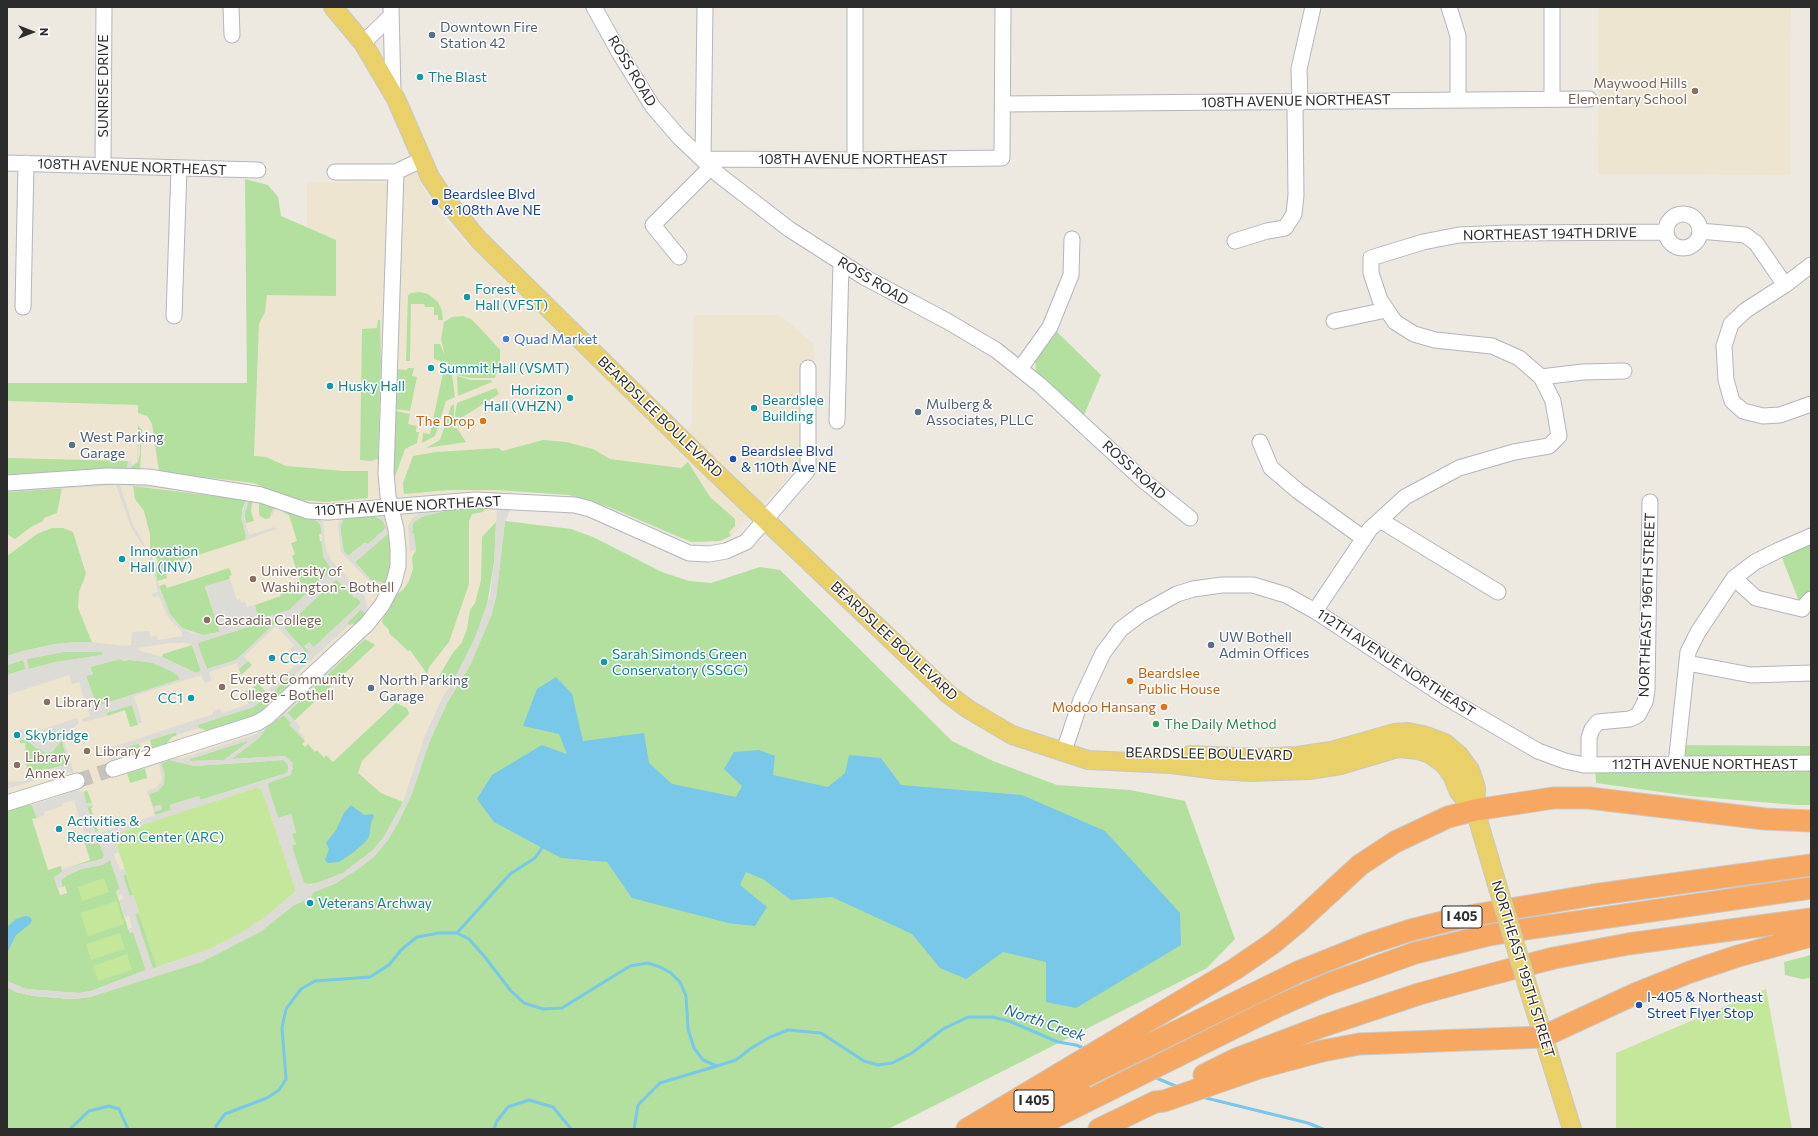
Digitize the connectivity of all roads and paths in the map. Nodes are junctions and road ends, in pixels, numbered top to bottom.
1 (104, 7) edge
2 (231, 7) edge
3 (333, 7) edge
4 (594, 7) edge
5 (705, 7) edge
6 (855, 7) edge
7 (1003, 7) edge
8 (1313, 7) edge
9 (1448, 7) edge
10 (1552, 7) edge
11 (391, 12) edge
12 (232, 35) dead end
13 (363, 43) junction
14 (393, 94) junction
15 (1552, 98) junction
16 (1458, 99) junction
17 (1589, 99) dead end
18 (1300, 101) junction
19 (1003, 104) junction
20 (421, 160) junction
21 (855, 160) junction
22 (7, 163) edge
23 (707, 163) junction
24 (26, 164) junction
25 (103, 165) junction
26 (179, 168) junction
27 (258, 170) dead end
28 (335, 172) dead end
29 (396, 172) junction
30 (1700, 231) junction
31 (1666, 232) junction
32 (1072, 239) dead end
33 (1235, 241) dead end
34 (679, 257) dead end
35 (841, 263) junction
36 (1811, 265) edge
37 (1785, 285) junction
38 (23, 307) dead end
39 (1386, 310) junction
40 (174, 316) dead end
41 (1334, 321) dead end
42 (808, 368) dead end
43 (1020, 369) junction
44 (1624, 371) dead end
45 (1541, 377) junction
46 (1811, 404) edge
47 (837, 421) dead end
48 (1260, 442) dead end
49 (7, 483) edge
50 (1650, 502) dead end
51 (391, 506) junction
52 (1190, 518) dead end
53 (767, 519) junction
54 (1380, 520) junction
55 (1811, 536) edge
56 (1363, 538) junction
57 (1734, 578) junction
58 (1498, 592) dead end
59 (1811, 599) edge
60 (1315, 611) junction
61 (1687, 663) junction
62 (1811, 673) edge
63 (1421, 742) joint
64 (1064, 751) junction
65 (1811, 763) edge
66 (1676, 764) junction
67 (1588, 765) junction
68 (113, 769) tunnel mouth
69 (77, 781) tunnel mouth
70 (7, 804) edge
71 (1475, 810) junction
72 (1811, 821) edge
73 (1811, 865) edge
74 (1811, 873) edge
75 (1811, 888) edge
76 (1811, 897) edge
77 (1811, 919) edge
78 (1811, 936) edge
79 (1542, 1037) junction
80 (1142, 1052) junction
81 (1171, 1064) junction
82 (1095, 1075) junction
83 (1212, 1079) junction
84 (1126, 1086) junction
85 (967, 1129) edge
86 (978, 1129) edge
87 (997, 1129) edge
88 (1032, 1129) edge
89 (1049, 1129) edge
90 (1099, 1129) edge
91 (1572, 1129) edge

1 - 25 street, SUNRISE DRIVE
2 - 12 street
3 - 13 main road, BEARDSLEE BOULEVARD
4 - 23 street, ROSS ROAD
5 - 23 street
6 - 21 street
7 - 19 street
8 - 18 street
9 - 16 street
10 - 15 street
11 - 13 street
11 - 14 street
13 - 14 main road, BEARDSLEE BOULEVARD
14 - 20 main road, BEARDSLEE BOULEVARD
15 - 16 street, 108TH AVENUE NORTHEAST
15 - 17 street, 108TH AVENUE NORTHEAST
16 - 18 street, 108TH AVENUE NORTHEAST
18 - 19 street, 108TH AVENUE NORTHEAST
18 - 33 street
19 - 21 street, 108TH AVENUE NORTHEAST
20 - 29 street
20 - 53 main road, BEARDSLEE BOULEVARD
21 - 23 street, 108TH AVENUE NORTHEAST
22 - 24 street, 108TH AVENUE NORTHEAST
23 - 34 street
23 - 35 street, ROSS ROAD
24 - 25 street, 108TH AVENUE NORTHEAST
24 - 38 street
25 - 26 street, 108TH AVENUE NORTHEAST
26 - 27 street, 108TH AVENUE NORTHEAST
26 - 40 street
28 - 29 street
29 - 51 street
30 - 31 street
30 - 31 street
30 - 37 street
31 - 39 street, NORTHEAST 194TH DRIVE
32 - 43 street
35 - 43 street, ROSS ROAD
35 - 47 street
36 - 37 street
37 - 46 street
39 - 41 street
39 - 45 street, NORTHEAST 194TH DRIVE
42 - 53 street, 110TH AVENUE NORTHEAST
43 - 52 street, ROSS ROAD
44 - 45 street
45 - 54 street, NORTHEAST 194TH DRIVE
48 - 56 street
49 - 51 street, 110TH AVENUE NORTHEAST
50 - 67 street, NORTHEAST 196TH STREET
51 - 53 street, 110TH AVENUE NORTHEAST
51 - 68 street
53 - 64 main road, BEARDSLEE BOULEVARD
54 - 56 street, NORTHEAST 194TH DRIVE
54 - 58 street
55 - 57 street
56 - 60 street, NORTHEAST 194TH DRIVE
57 - 59 street
57 - 61 street
60 - 64 street, 112TH AVENUE NORTHEAST
60 - 67 street, 112TH AVENUE NORTHEAST
61 - 62 street
61 - 66 street
63 - 64 main road, BEARDSLEE BOULEVARD
63 - 71 main road, NORTHEAST 195TH STREET
65 - 66 street, 112TH AVENUE NORTHEAST
66 - 67 street, 112TH AVENUE NORTHEAST
69 - 70 street
71 - 72 highway
71 - 79 main road, NORTHEAST 195TH STREET, bridge
71 - 85 highway
73 - 80 highway, I 405
74 - 80 highway, I 405
75 - 81 highway, I 405
76 - 81 highway, I 405
77 - 83 highway
78 - 79 highway
79 - 83 highway
79 - 91 main road, NORTHEAST 195TH STREET
80 - 82 highway, I 405
81 - 84 highway, I 405
82 - 86 highway, I 405
82 - 87 highway, I 405
83 - 90 highway
84 - 88 highway, I 405
84 - 89 highway, I 405

